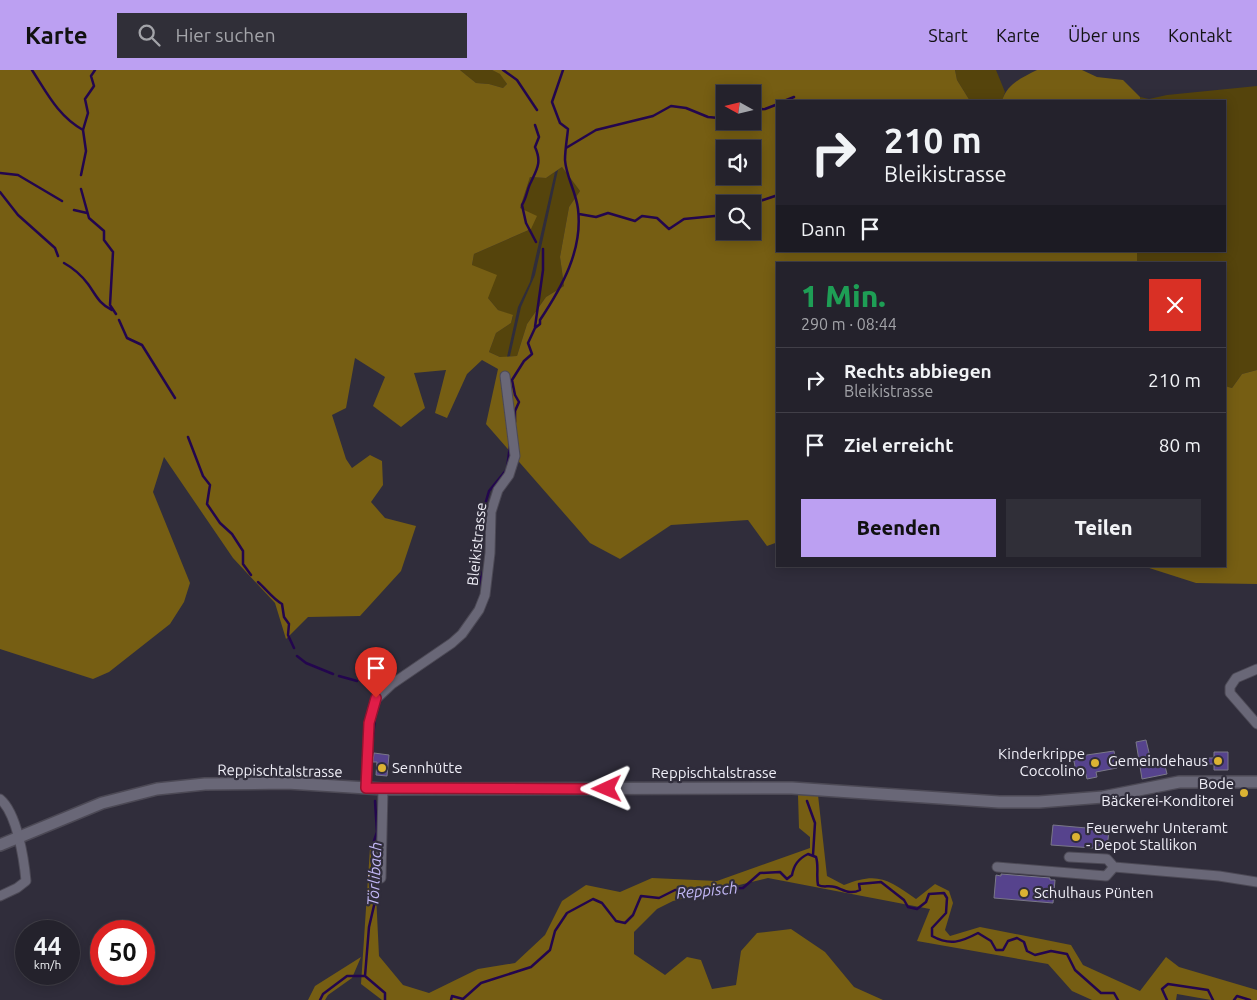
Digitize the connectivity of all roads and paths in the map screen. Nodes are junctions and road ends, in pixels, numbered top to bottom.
1 (505, 376) dead end
2 (1257, 668) edge
3 (1257, 724) edge
4 (1257, 782) edge
5 (366, 788) junction
6 (383, 789) junction
7 (0, 799) edge
8 (19, 837) junction
9 (0, 845) edge
10 (1068, 857) dead end
11 (998, 867) dead end
12 (1114, 867) junction
13 (381, 878) dead end
14 (1257, 882) edge
15 (0, 896) edge

1 - 5 street, Bleikistrasse
2 - 3 street
4 - 6 main road, Reppischtalstrasse
5 - 6 main road, Reppischtalstrasse
5 - 8 main road, Reppischtalstrasse
6 - 13 street
7 - 8 street
8 - 9 main road, Reppischtalstrasse
8 - 15 street
10 - 12 street
11 - 12 street
12 - 14 street

